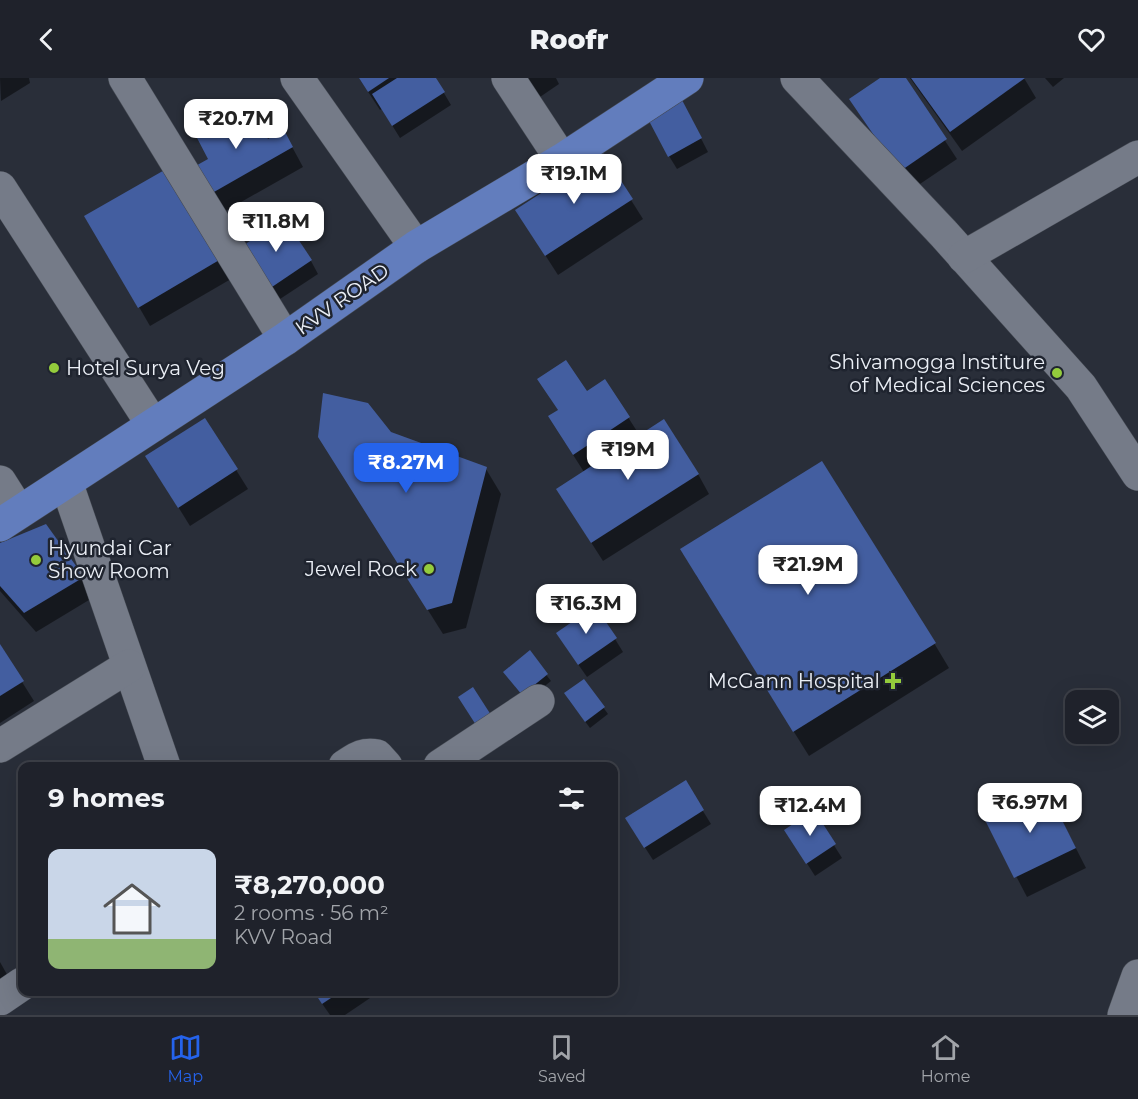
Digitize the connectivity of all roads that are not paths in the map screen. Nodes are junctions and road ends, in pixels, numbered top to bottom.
1 (125, 78) edge
2 (297, 78) edge
3 (508, 78) edge
4 (797, 78) edge
5 (680, 80) edge
6 (1138, 157) edge
7 (562, 160) junction
8 (0, 188) edge
9 (416, 247) junction
10 (964, 257) junction
11 (285, 339) junction
12 (153, 425) junction
13 (1138, 474) edge
14 (0, 482) edge
15 (66, 482) junction
16 (10, 518) edge
17 (129, 666) junction
18 (538, 701) dead end
19 (0, 746) edge
20 (163, 762) edge
21 (351, 762) edge
22 (382, 762) edge
23 (446, 762) edge
24 (1138, 975) edge
25 (18, 987) edge
26 (0, 999) edge
27 (1124, 1015) edge

1 - 11 street
2 - 9 street
3 - 7 street
4 - 10 street
5 - 7 main road, KVV ROAD
6 - 10 street
7 - 9 main road, KVV ROAD
8 - 12 street
9 - 11 main road, KVV ROAD
10 - 13 street
11 - 12 main road, KVV ROAD
12 - 15 main road, KVV ROAD
14 - 16 street
15 - 16 main road, KVV ROAD
15 - 17 street
17 - 19 street
17 - 20 street
18 - 23 street
21 - 22 street
24 - 27 street
25 - 26 street

